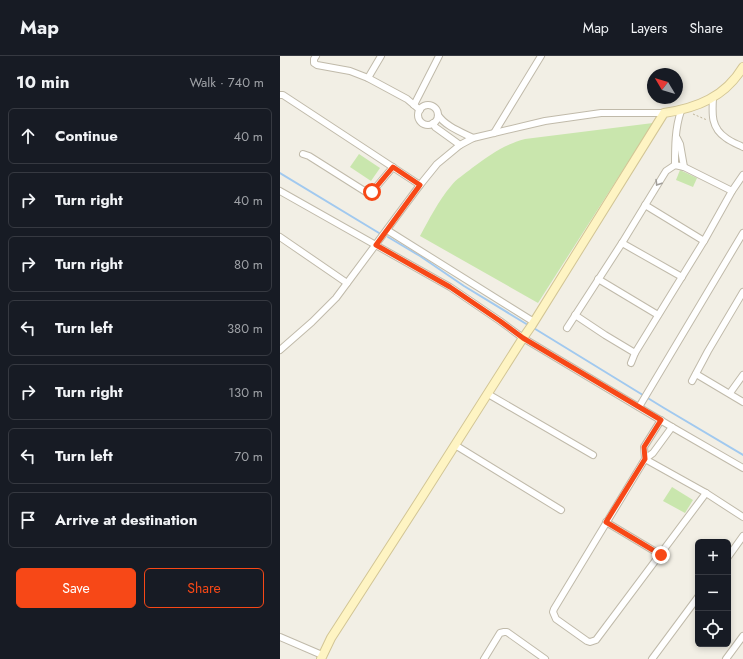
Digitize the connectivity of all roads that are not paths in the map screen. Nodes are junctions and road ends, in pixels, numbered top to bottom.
1 (316, 56) edge
2 (381, 56) edge
3 (439, 56) edge
4 (541, 56) edge
5 (743, 67) edge
6 (368, 78) junction
7 (280, 95) edge
8 (713, 98) junction
9 (414, 105) junction
10 (420, 110) junction
11 (681, 111) junction
12 (664, 113) junction
13 (438, 114) junction
14 (433, 123) junction
15 (451, 127) junction
16 (494, 132) junction
17 (446, 135) junction
18 (676, 135) junction
19 (473, 138) junction
20 (460, 145) junction
21 (743, 147) edge
22 (303, 154) dead end
23 (675, 165) junction
24 (393, 167) junction
25 (684, 167) junction
26 (743, 175) edge
27 (420, 185) junction
28 (280, 190) edge
29 (732, 191) junction
30 (645, 205) junction
31 (387, 230) junction
32 (743, 233) edge
33 (280, 237) edge
34 (704, 240) junction
35 (622, 243) junction
36 (376, 245) junction
37 (682, 277) junction
38 (598, 279) junction
39 (347, 283) junction
40 (743, 292) edge
41 (575, 315) junction
42 (658, 315) junction
43 (567, 328) dead end
44 (529, 329) junction
45 (280, 350) edge
46 (635, 353) junction
47 (631, 362) dead end
48 (696, 374) junction
49 (743, 375) edge
50 (692, 381) dead end
51 (730, 393) junction
52 (488, 394) junction
53 (743, 402) edge
54 (641, 404) junction
55 (661, 420) junction
56 (672, 427) junction
57 (455, 446) junction
58 (593, 455) dead end
59 (645, 459) junction
60 (743, 468) edge
61 (706, 493) junction
62 (561, 510) dead end
63 (743, 517) edge
64 (606, 522) junction
65 (743, 536) edge
66 (731, 553) edge
67 (661, 555) junction
68 (695, 601) edge
69 (743, 636) edge
70 (280, 637) edge
71 (321, 657) edge
72 (484, 659) edge
73 (545, 659) edge
74 (652, 659) edge
75 (726, 659) edge

1 - 6 street
2 - 6 street
3 - 9 street
4 - 16 street
5 - 8 street
6 - 9 street
7 - 24 street
8 - 11 street
8 - 21 street
9 - 10 street
10 - 13 street
10 - 14 street
11 - 12 street
11 - 18 street
12 - 16 street
12 - 44 street
13 - 14 street
13 - 15 street
14 - 17 street
15 - 17 street
15 - 19 street
16 - 19 street
17 - 20 street
18 - 23 street
18 - 25 street
19 - 20 street
20 - 27 street
22 - 24 street
23 - 25 street
23 -> 30 street
24 - 27 street
25 - 29 street
26 - 29 street
27 - 31 street
28 - 36 street
29 - 34 street
30 - 34 street
30 - 35 street
31 - 36 street
31 - 44 street
32 - 54 street
33 - 39 street
34 - 37 street
35 - 37 street
35 - 38 street
36 - 39 street
36 - 44 street
37 - 42 street
38 - 41 street
38 - 42 street
39 - 45 street
40 - 48 street
41 - 43 street
41 - 46 street
42 - 46 street
44 - 52 street
44 - 54 street
46 - 47 street
48 - 50 street
48 - 51 street
49 - 51 street
51 - 53 street
52 - 57 street
52 - 58 street
54 - 55 street
55 - 56 street
55 - 59 street
56 - 59 street
56 - 60 street
57 - 62 street
57 - 71 street
59 - 61 street
59 - 64 street
61 - 63 street
61 - 67 street
64 - 67 street
64 - 67 street
65 - 66 street
68 - 74 street
69 - 75 street
70 - 71 street
72 - 73 street

